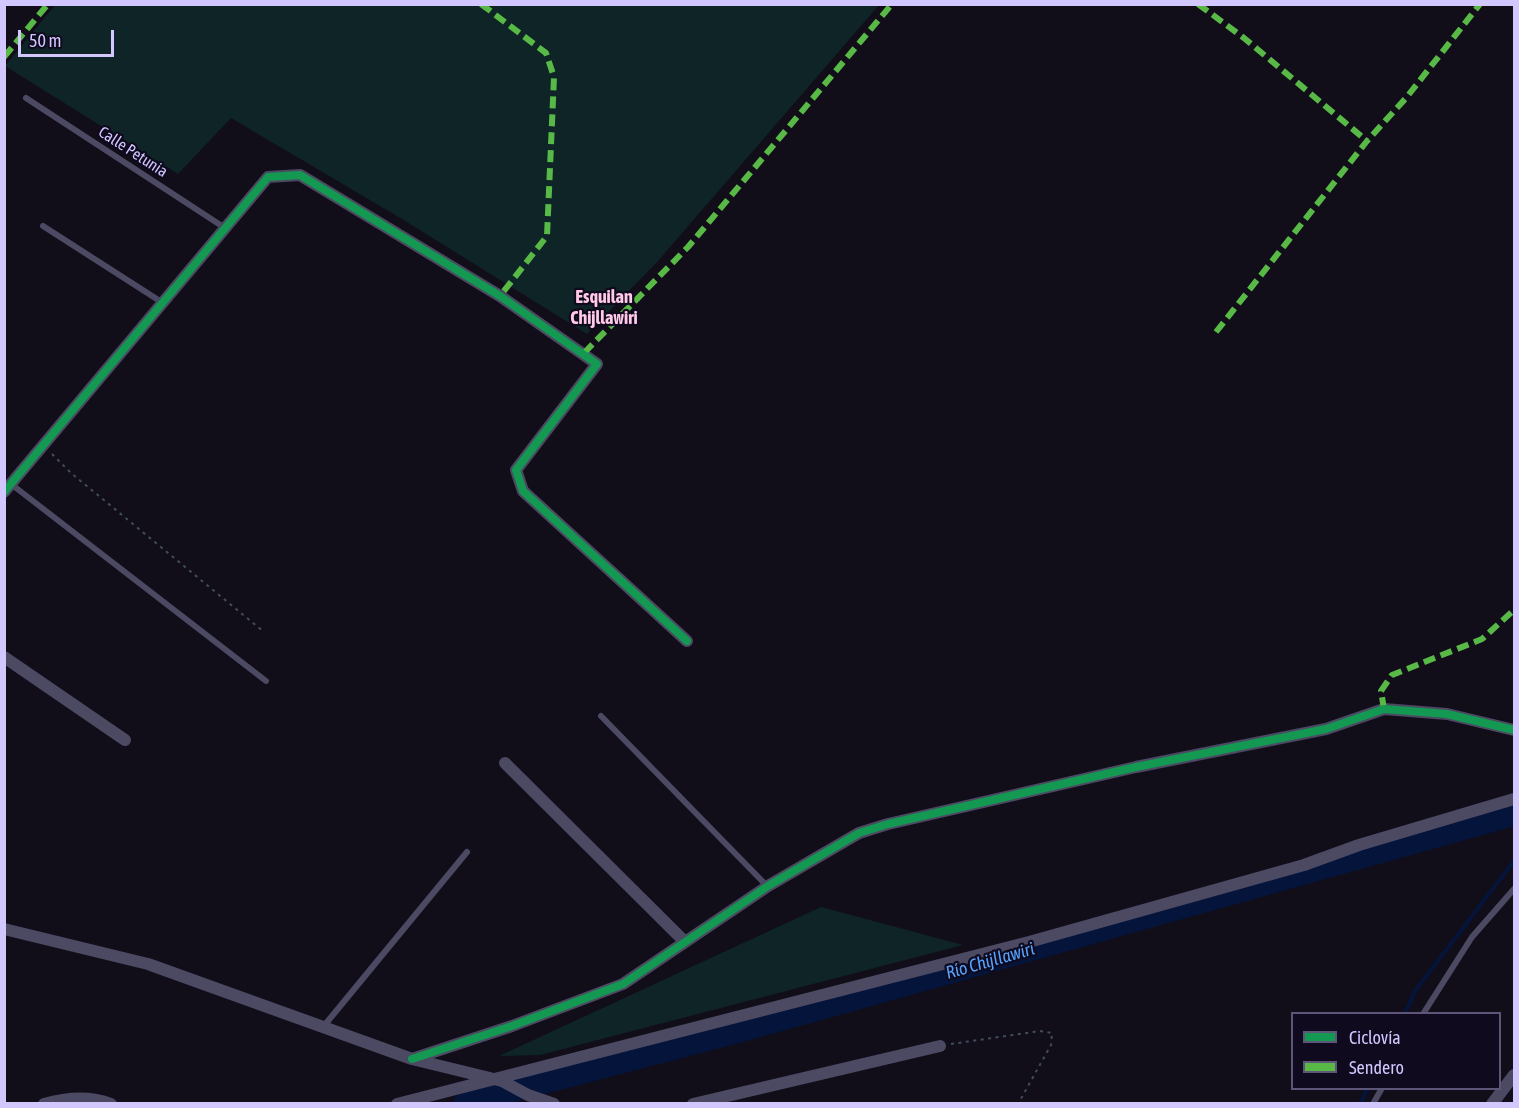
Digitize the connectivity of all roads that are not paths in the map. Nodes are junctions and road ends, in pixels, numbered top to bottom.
1 (26, 98) dead end
2 (44, 226) dead end
3 (225, 229) junction
4 (163, 304) junction
5 (7, 485) edge
6 (687, 641) dead end
7 (5, 659) edge
8 (266, 681) dead end
9 (601, 716) dead end
10 (1515, 730) edge
11 (125, 740) dead end
12 (505, 763) dead end
13 (1515, 800) edge
14 (467, 852) dead end
15 (768, 886) junction
16 (1515, 889) edge
17 (4, 929) edge
18 (685, 942) junction
19 (1424, 1012) edge
20 (323, 1027) junction
21 (940, 1046) road end
22 (412, 1059) junction
23 (1515, 1075) edge
24 (496, 1079) junction
25 (1381, 1090) edge
26 (44, 1104) edge
27 (111, 1104) edge
28 (397, 1104) edge
29 (554, 1104) edge
30 (693, 1104) edge
31 (1373, 1104) edge
32 (1492, 1104) edge

1 - 3 lane, Calle Petunia
2 - 4 lane
3 - 4 street
3 - 6 street
4 - 5 street
5 - 8 lane
7 - 11 street
9 - 15 lane
10 - 15 street
12 - 18 street
13 - 24 street
14 - 20 lane
15 - 18 street
16 - 19 lane
17 - 20 street
18 - 22 street
20 - 22 street
21 - 30 street
22 - 24 street
23 - 32 street
24 - 28 street
24 - 29 street
25 - 31 lane
26 - 27 street

